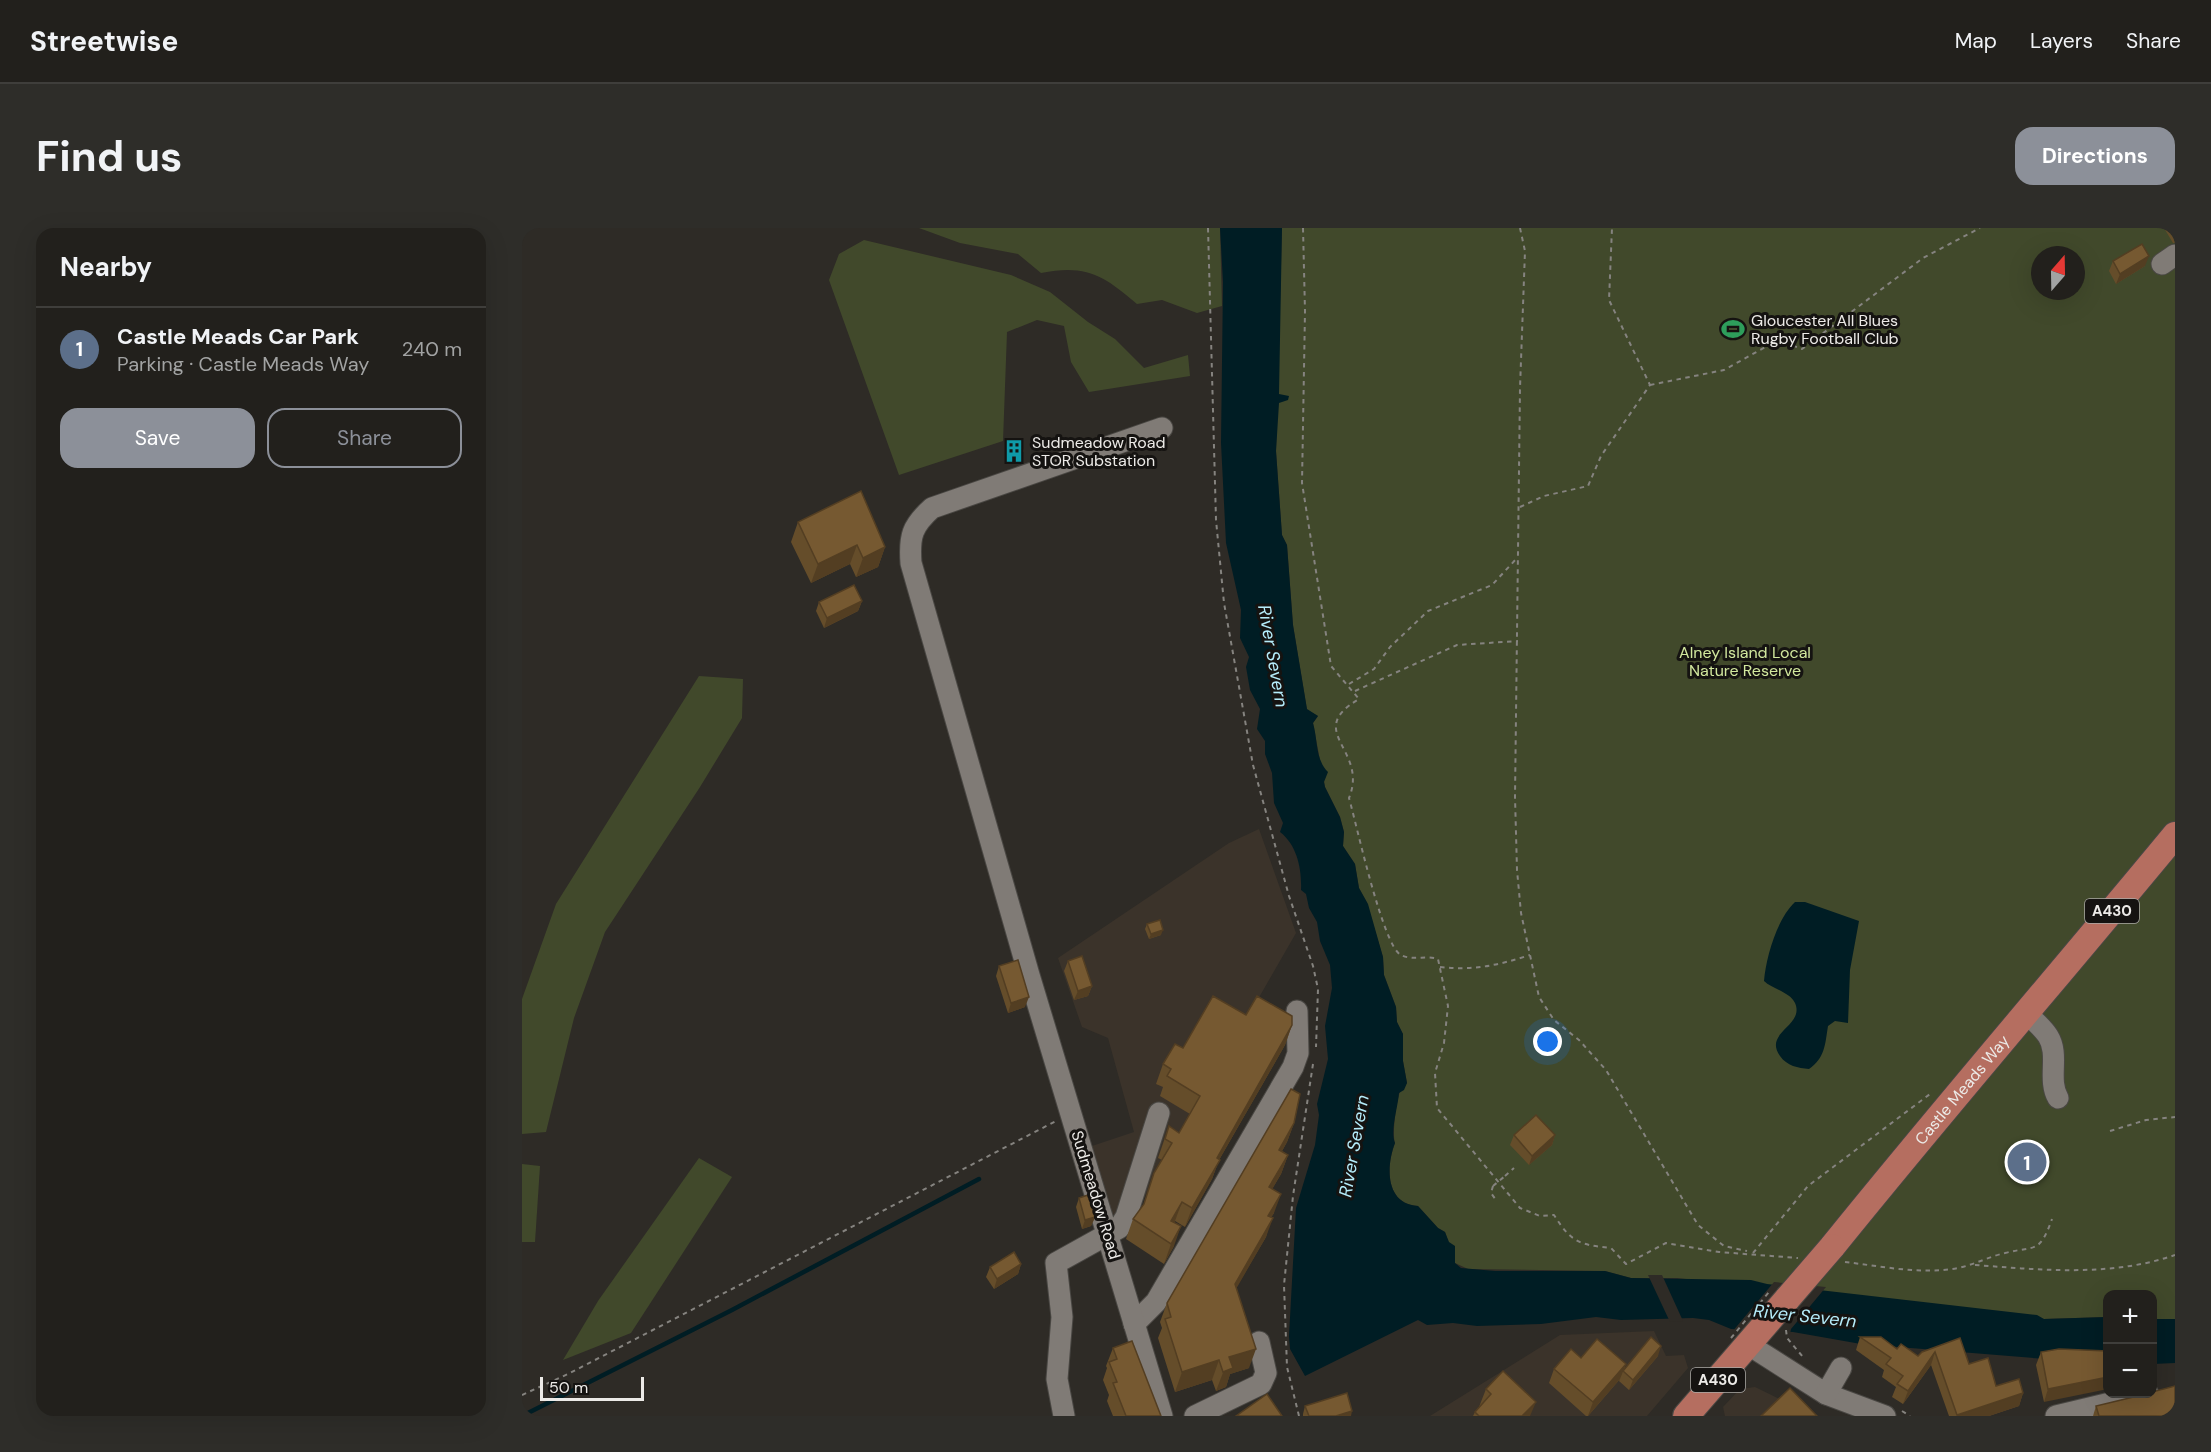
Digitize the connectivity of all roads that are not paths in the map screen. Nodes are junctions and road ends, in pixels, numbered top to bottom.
1 (1162, 428) dead end
2 (2175, 835) edge
3 (1297, 1011) dead end
4 (2028, 1014) junction
5 (2058, 1098) dead end
6 (1159, 1113) dead end
7 (1109, 1234) junction
8 (1134, 1324) junction
9 (1259, 1342) dead end
10 (1750, 1344) junction
11 (1841, 1368) dead end
12 (1826, 1394) junction
13 (2130, 1398) edge
14 (1064, 1416) edge
15 (1162, 1416) edge
16 (1195, 1416) edge
17 (1686, 1416) edge
18 (1885, 1416) edge
19 (2056, 1416) edge

1 - 7 street, Sudmeadow Road
2 - 4 main road, Castle Meads Way / A430
3 - 8 street
4 - 5 street
4 - 10 main road, Castle Meads Way / A430, bridge
6 - 7 street
7 - 8 street, Sudmeadow Road
7 - 14 street
8 - 15 street, Sudmeadow Road
9 - 16 street
10 - 12 street
10 - 17 main road, A430
11 - 12 street
12 - 18 street
13 - 19 street

